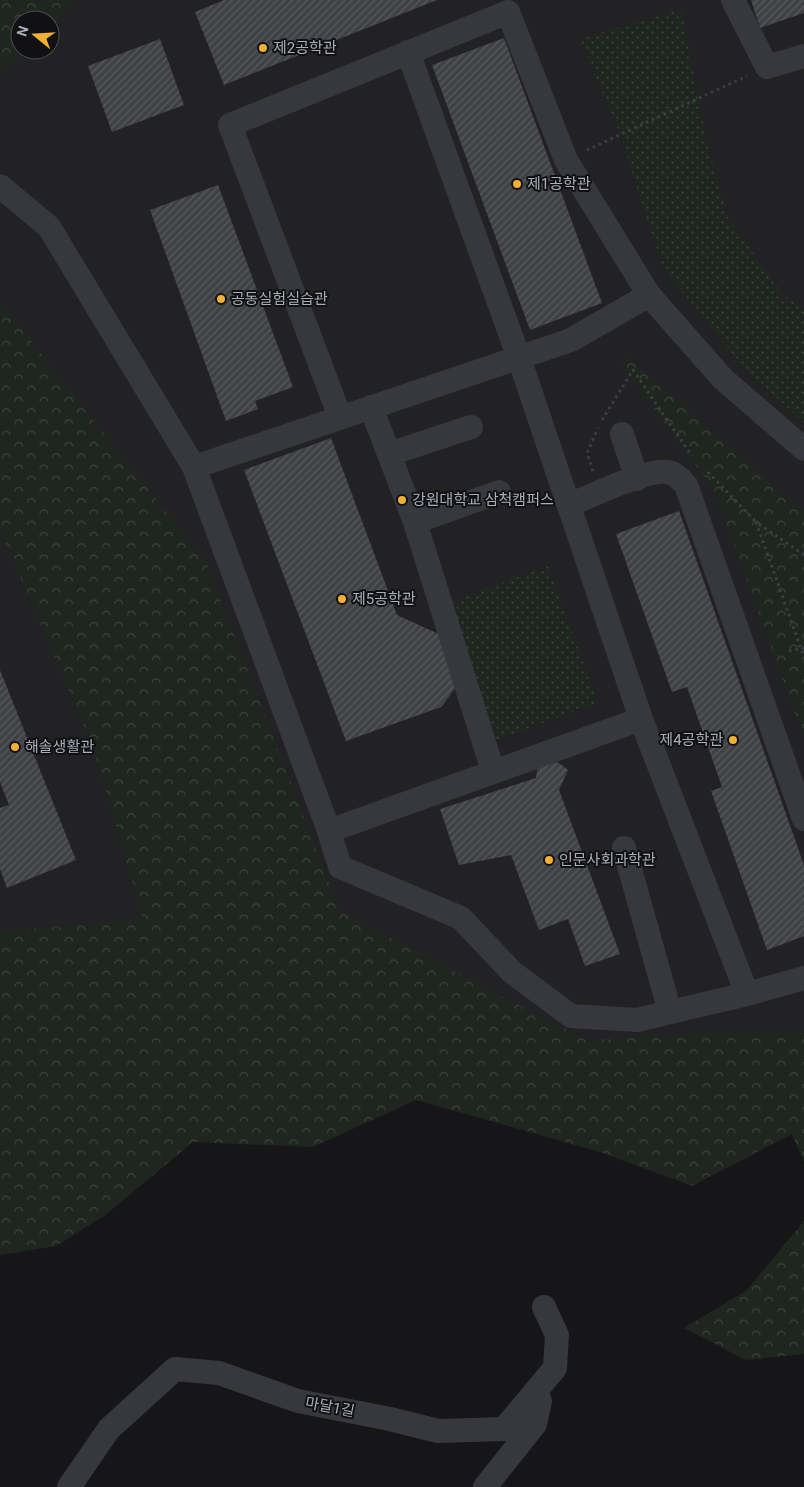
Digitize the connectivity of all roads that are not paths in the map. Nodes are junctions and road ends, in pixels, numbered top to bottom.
1 (733, 0) edge
2 (408, 52) junction
3 (804, 56) edge
4 (0, 186) edge
5 (649, 295) junction
6 (519, 358) junction
7 (371, 406) junction
8 (340, 417) junction
9 (471, 428) dead end
10 (622, 434) dead end
11 (804, 449) edge
12 (389, 454) junction
13 (194, 467) junction
14 (637, 478) junction
15 (499, 492) dead end
16 (569, 505) junction
17 (415, 522) junction
18 (641, 719) junction
19 (494, 771) junction
20 (804, 819) edge
21 (329, 831) junction
22 (624, 848) dead end
23 (804, 978) edge
24 (747, 994) junction
25 (670, 1012) junction
26 (544, 1307) dead end
27 (535, 1392) junction
28 (69, 1487) edge
29 (485, 1487) edge

1 - 3 lane
2 - 5 lane
2 - 6 lane
2 - 8 lane
4 - 13 lane
5 - 6 lane
5 - 11 lane
6 - 7 lane
6 - 16 lane
7 - 8 lane
7 - 12 lane
8 - 13 lane
9 - 12 lane
10 - 14 lane
12 - 17 lane
13 - 21 lane
14 - 16 lane
14 - 20 lane
15 - 17 lane
16 - 18 lane
17 - 19 lane
18 - 19 lane
18 - 24 lane
19 - 21 lane
21 - 25 lane
22 - 25 lane
23 - 24 lane
24 - 25 lane
26 - 27 lane, 마달1길
27 - 28 lane, 마달1길
27 - 29 lane

